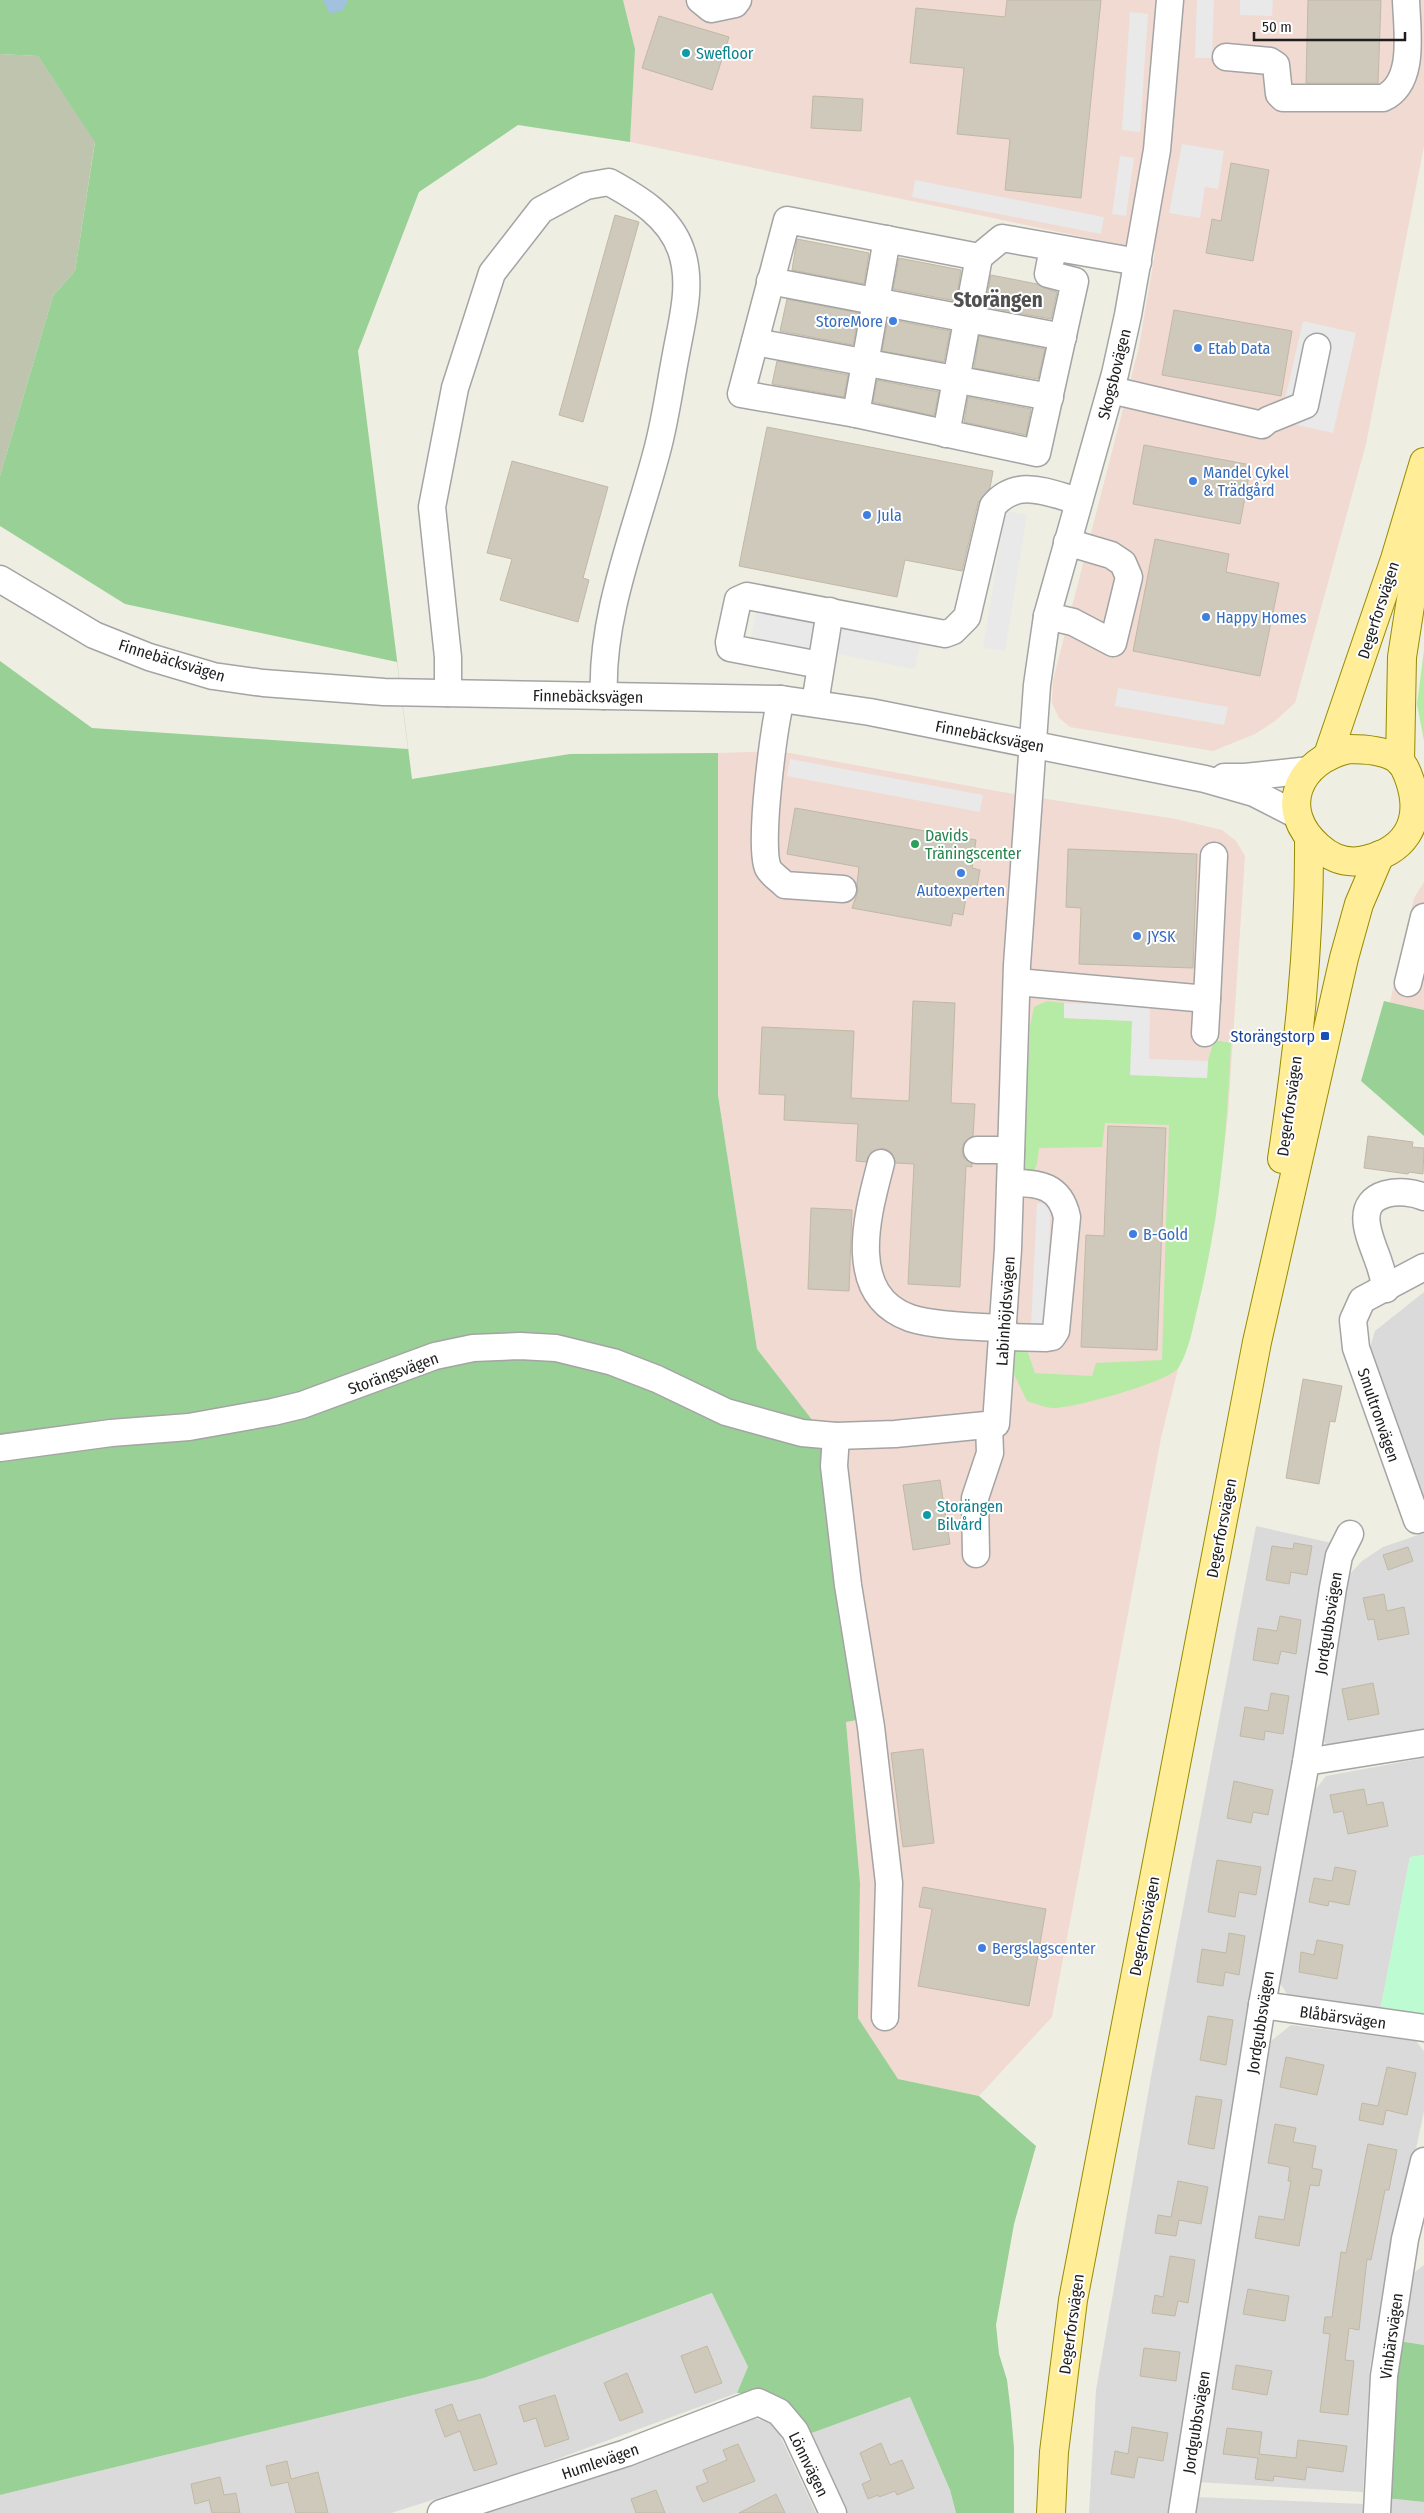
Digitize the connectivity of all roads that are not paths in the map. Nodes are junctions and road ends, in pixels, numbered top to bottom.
1 (700, 0) edge
2 (738, 0) edge
3 (1170, 0) edge
4 (1406, 0) edge
5 (1226, 57) dead end
6 (887, 239) junction
7 (1053, 248) junction
8 (979, 257) junction
9 (1138, 262) junction
10 (770, 281) junction
11 (876, 302) junction
12 (967, 319) junction
13 (1063, 337) junction
14 (755, 342) junction
15 (1317, 347) dead end
16 (865, 362) junction
17 (956, 379) junction
18 (1111, 390) junction
19 (1050, 397) junction
20 (856, 414) junction
21 (946, 434) junction
22 (1424, 462) edge
23 (1079, 501) junction
24 (1424, 516) edge
25 (1067, 542) junction
26 (0, 579) edge
27 (830, 611) junction
28 (1047, 616) junction
29 (820, 665) junction
30 (448, 693) junction
31 (604, 696) junction
32 (781, 700) junction
33 (815, 703) junction
34 (1034, 744) junction
35 (1400, 762) junction
36 (1319, 763) junction
37 (1193, 776) junction
38 (1419, 794) edge
39 (1303, 827) junction
40 (1402, 844) edge
41 (1214, 856) dead end
42 (842, 889) dead end
43 (1424, 917) edge
44 (1017, 982) junction
45 (1408, 983) dead end
46 (1207, 999) junction
47 (1205, 1034) dead end
48 (977, 1150) dead end
49 (1012, 1150) junction
50 (881, 1163) dead end
51 (1010, 1183) junction
52 (1424, 1197) edge
53 (1424, 1267) edge
54 (1386, 1289) junction
55 (1004, 1332) junction
56 (1258, 1342) junction
57 (989, 1425) junction
58 (836, 1436) junction
59 (0, 1448) edge
60 (1424, 1518) edge
61 (1350, 1534) dead end
62 (976, 1554) dead end
63 (1424, 1743) edge
64 (1306, 1762) junction
65 (1262, 2006) junction
66 (885, 2017) dead end
67 (1424, 2028) edge
68 (1424, 2161) edge
69 (1415, 2240) edge
70 (757, 2402) joint
71 (441, 2513) edge
72 (833, 2513) edge
73 (1051, 2513) edge
74 (1182, 2513) edge
75 (1377, 2513) edge

1 - 2 street
3 - 9 street, Skogsbovägen
4 - 5 street
6 - 8 street
6 - 10 street
6 - 11 street
7 - 8 street
7 - 9 street
7 - 13 street
8 - 12 street
9 - 18 street, Skogsbovägen
10 - 11 street
10 - 14 street
11 - 12 street
11 - 16 street
12 - 13 street
12 - 17 street
13 - 19 street
14 - 16 street
14 - 20 street
15 - 18 street
16 - 17 street
16 - 20 street
17 - 19 street
17 - 21 street
18 - 23 street, Skogsbovägen
19 - 21 street
20 - 21 street
22 - 36 main road, Degerforsvägen
23 - 25 street, Skogsbovägen
23 - 27 street
24 - 35 main road, Degerforsvägen
25 - 28 street, Skogsbovägen
25 - 28 street
26 - 30 street, Finnebäcksvägen
27 - 29 street
27 - 29 street
28 - 34 street, Skogsbovägen
29 - 33 street
30 - 31 street, Finnebäcksvägen
30 - 31 street
31 - 32 street, Finnebäcksvägen
32 - 33 street, Finnebäcksvägen
32 - 42 street
33 - 34 street, Finnebäcksvägen
34 - 37 street, Finnebäcksvägen
34 - 44 street, Labinhöjdsvägen
35 - 36 main road
35 - 38 main road
36 - 37 street, Finnebäcksvägen
36 - 39 main road
37 - 39 street, Finnebäcksvägen
38 - 40 main road
39 - 40 main road
39 - 56 main road, Degerforsvägen
40 - 56 main road, Degerforsvägen
41 - 46 street
43 - 45 street
44 - 46 street
44 - 49 street, Labinhöjdsvägen
46 - 47 street
48 - 49 street
49 - 51 street, Labinhöjdsvägen
50 - 55 street
51 - 55 street, Labinhöjdsvägen
51 - 55 street
52 - 54 street
53 - 54 street
54 - 60 street, Smultronvägen
55 - 57 street, Labinhöjdsvägen
56 - 73 main road, Degerforsvägen
57 - 58 street
57 - 62 street
58 - 59 street, Storängsvägen
58 - 66 street
61 - 64 street, Jordgubbsvägen
63 - 64 street
64 - 65 street, Jordgubbsvägen
65 - 67 street, Blåbärsvägen
65 - 74 street, Jordgubbsvägen
68 - 69 street, Vinbärsvägen
69 - 75 street, Vinbärsvägen
70 - 71 street, Humlevägen
70 - 72 street, Lönnvägen

